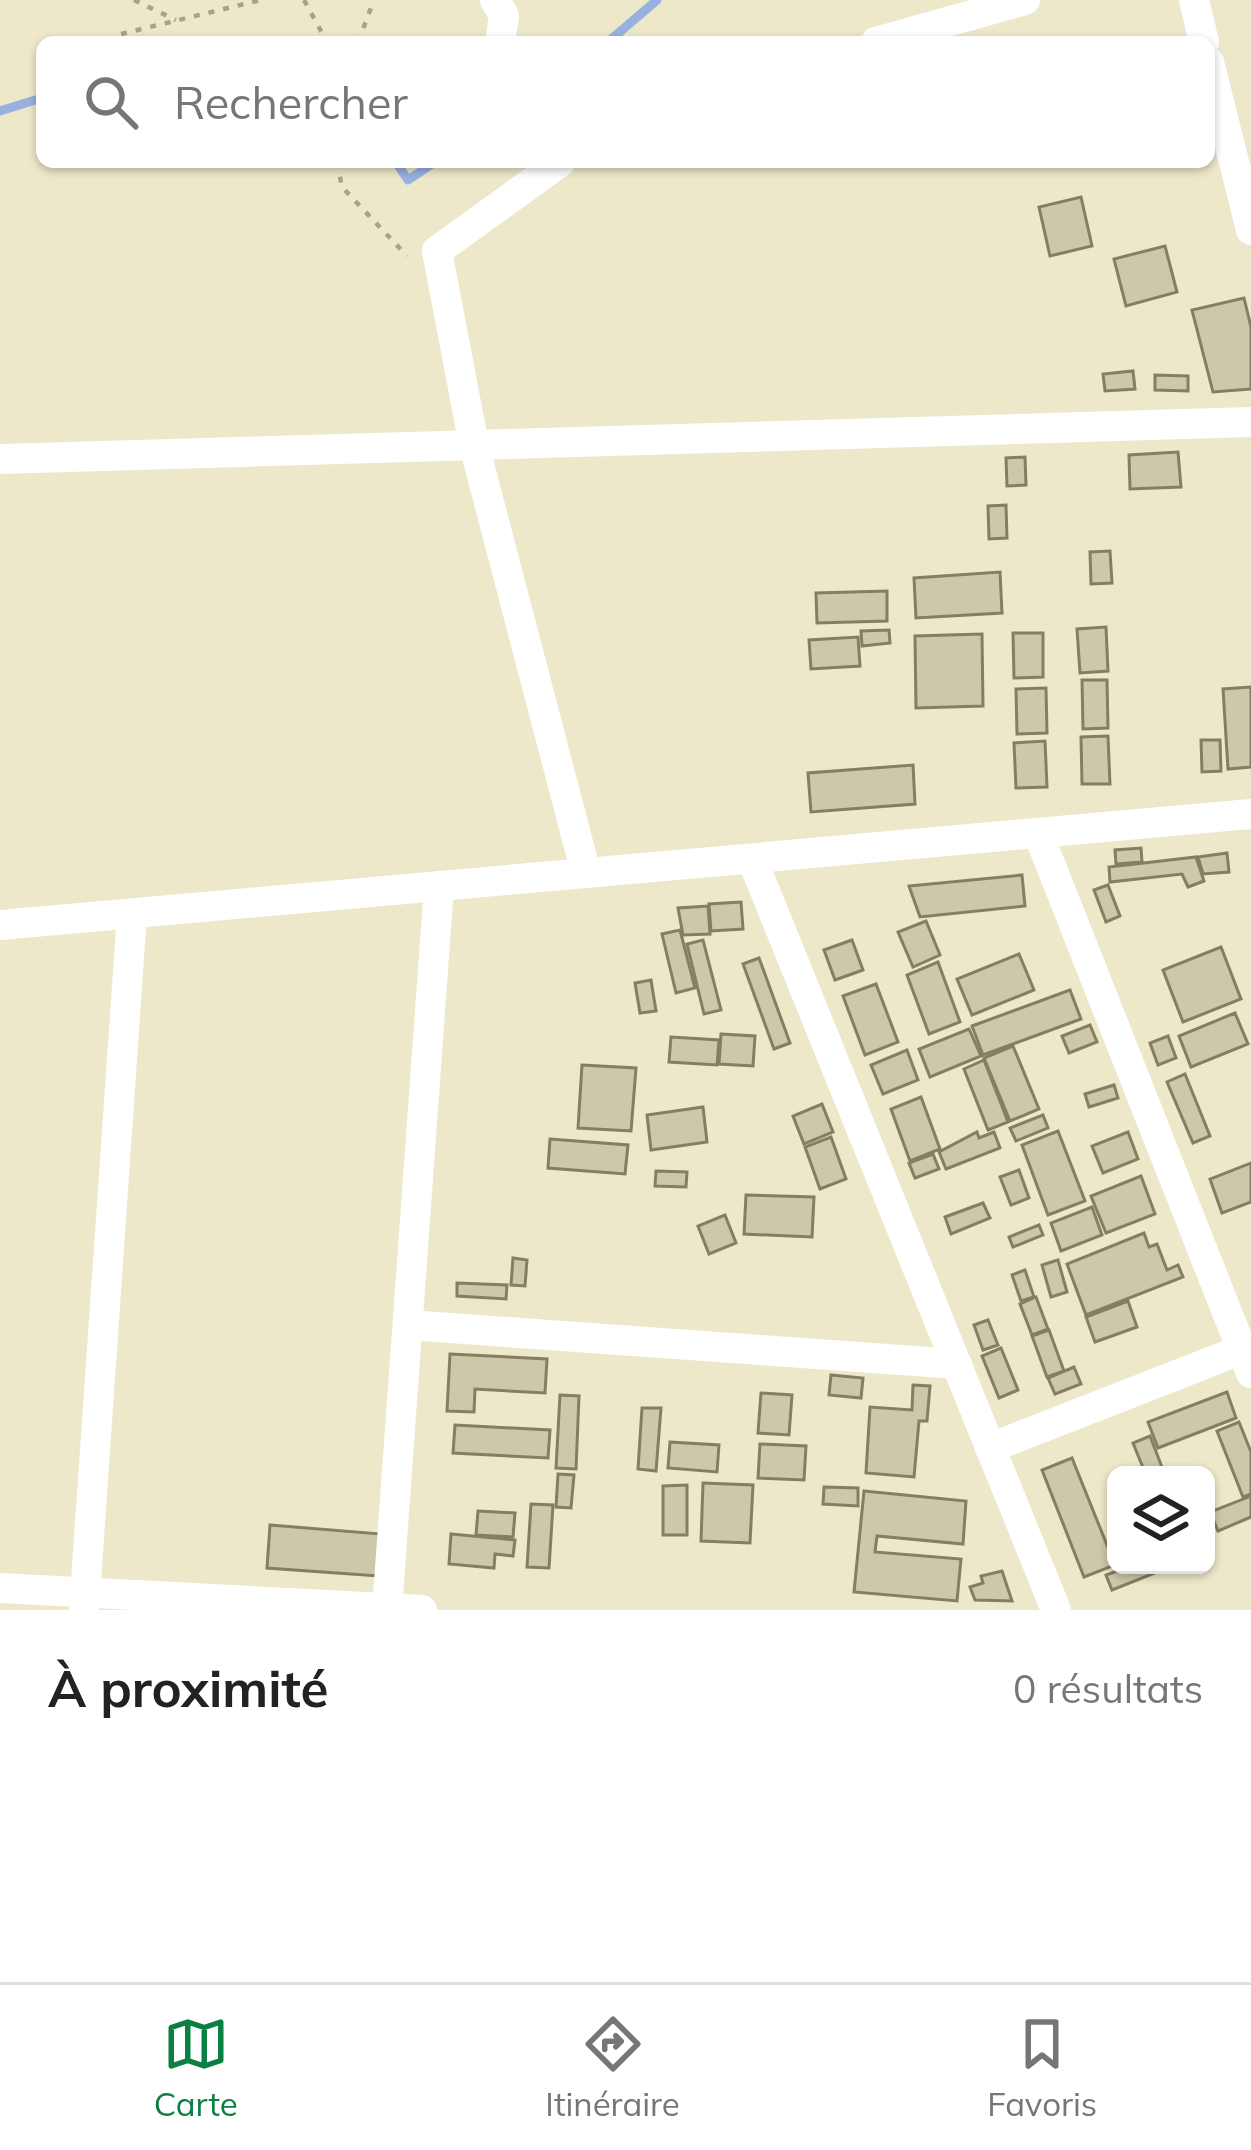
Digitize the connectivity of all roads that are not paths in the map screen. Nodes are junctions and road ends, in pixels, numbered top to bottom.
1 (495, 0) edge
2 (1025, 0) edge
3 (1194, 0) edge
4 (501, 36) edge
5 (897, 36) edge
6 (1203, 36) edge
7 (1215, 86) edge
8 (552, 168) edge
9 (1251, 230) edge
10 (1251, 422) edge
11 (474, 445) junction
12 (0, 459) edge
13 (1251, 814) edge
14 (1038, 833) junction
15 (752, 859) junction
16 (586, 873) junction
17 (440, 886) junction
18 (132, 914) junction
19 (0, 926) edge
20 (408, 1324) junction
21 (1248, 1356) edge
22 (957, 1364) junction
23 (990, 1448) junction
24 (0, 1588) edge
25 (85, 1601) edge
26 (387, 1609) edge
27 (422, 1610) edge
28 (1056, 1610) edge

1 - 4 street
2 - 5 street
3 - 6 street
7 - 9 street
8 - 11 street
10 - 11 street
11 - 12 street
11 - 16 street
13 - 14 street
14 - 15 street
14 - 21 street
15 - 16 street
15 - 22 street
16 - 17 street
17 - 18 street
17 - 20 street
18 - 19 street
18 - 25 street
20 - 22 street
20 - 26 street
21 - 23 street
22 - 23 street
23 - 28 street
24 - 25 street
25 - 26 street
26 - 27 street

